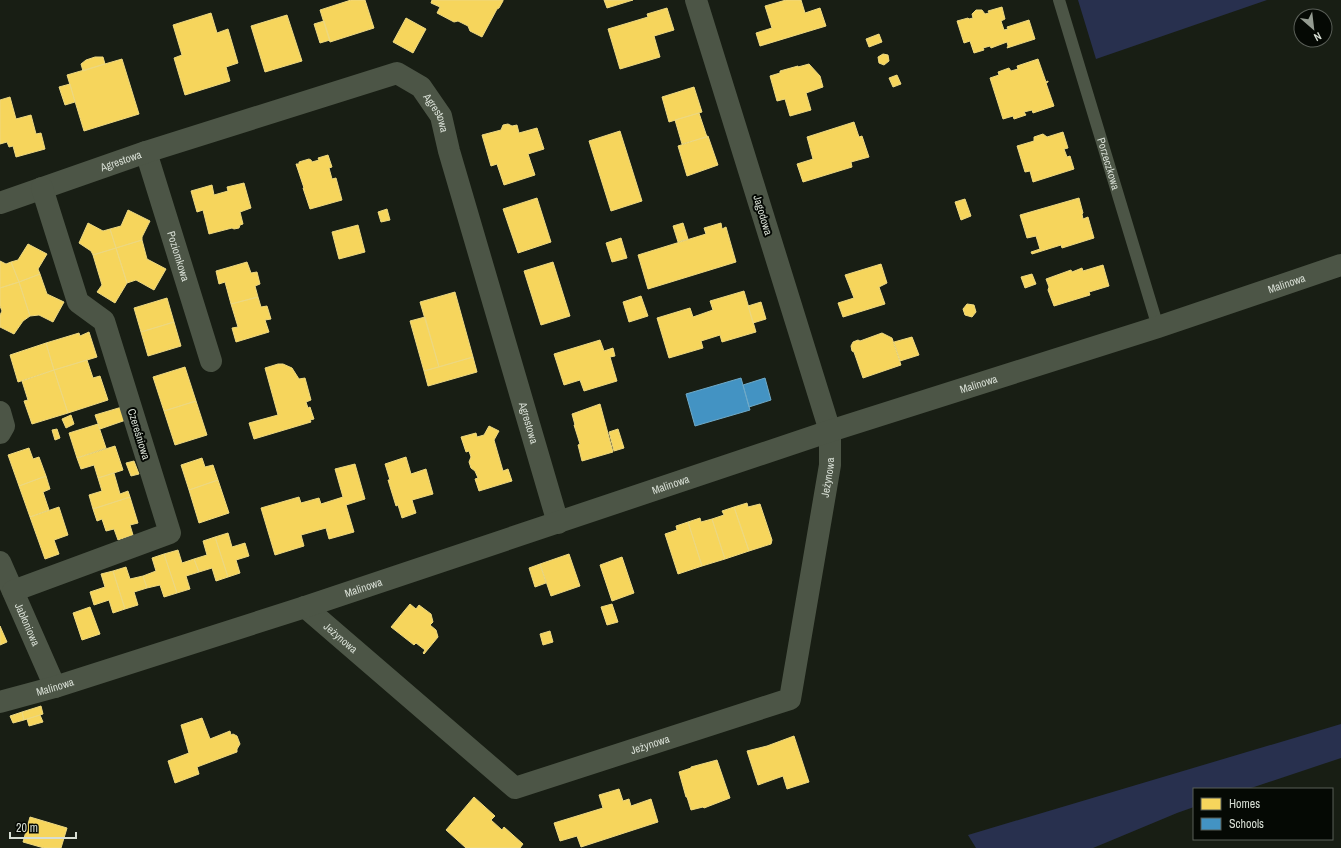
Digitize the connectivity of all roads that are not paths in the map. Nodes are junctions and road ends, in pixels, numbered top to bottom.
1 (696, 0) edge
2 (1059, 0) edge
3 (146, 152) junction
4 (42, 188) junction
5 (0, 203) edge
6 (1341, 265) edge
7 (1158, 327) junction
8 (211, 361) dead end
9 (0, 412) edge
10 (830, 431) junction
11 (0, 433) edge
12 (558, 523) junction
13 (0, 562) edge
14 (13, 590) junction
15 (305, 606) junction
16 (55, 687) junction
17 (0, 702) edge

1 - 10 street, Jagodowa
2 - 7 lane, Porzeczkowa
3 - 4 street, Agrestowa
3 - 8 street, Poziomkowa
3 - 12 street, Agrestowa
4 - 5 street, Agrestowa
4 - 14 street, Czereśniowa
6 - 7 street, Malinowa
7 - 10 street, Malinowa
9 - 11 street
10 - 12 street, Malinowa
10 - 15 street, Jeżynowa
12 - 15 street, Malinowa
13 - 14 street, Jabłoniowa
14 - 16 street, Jabłoniowa
15 - 16 street, Malinowa
16 - 17 street, Malinowa

